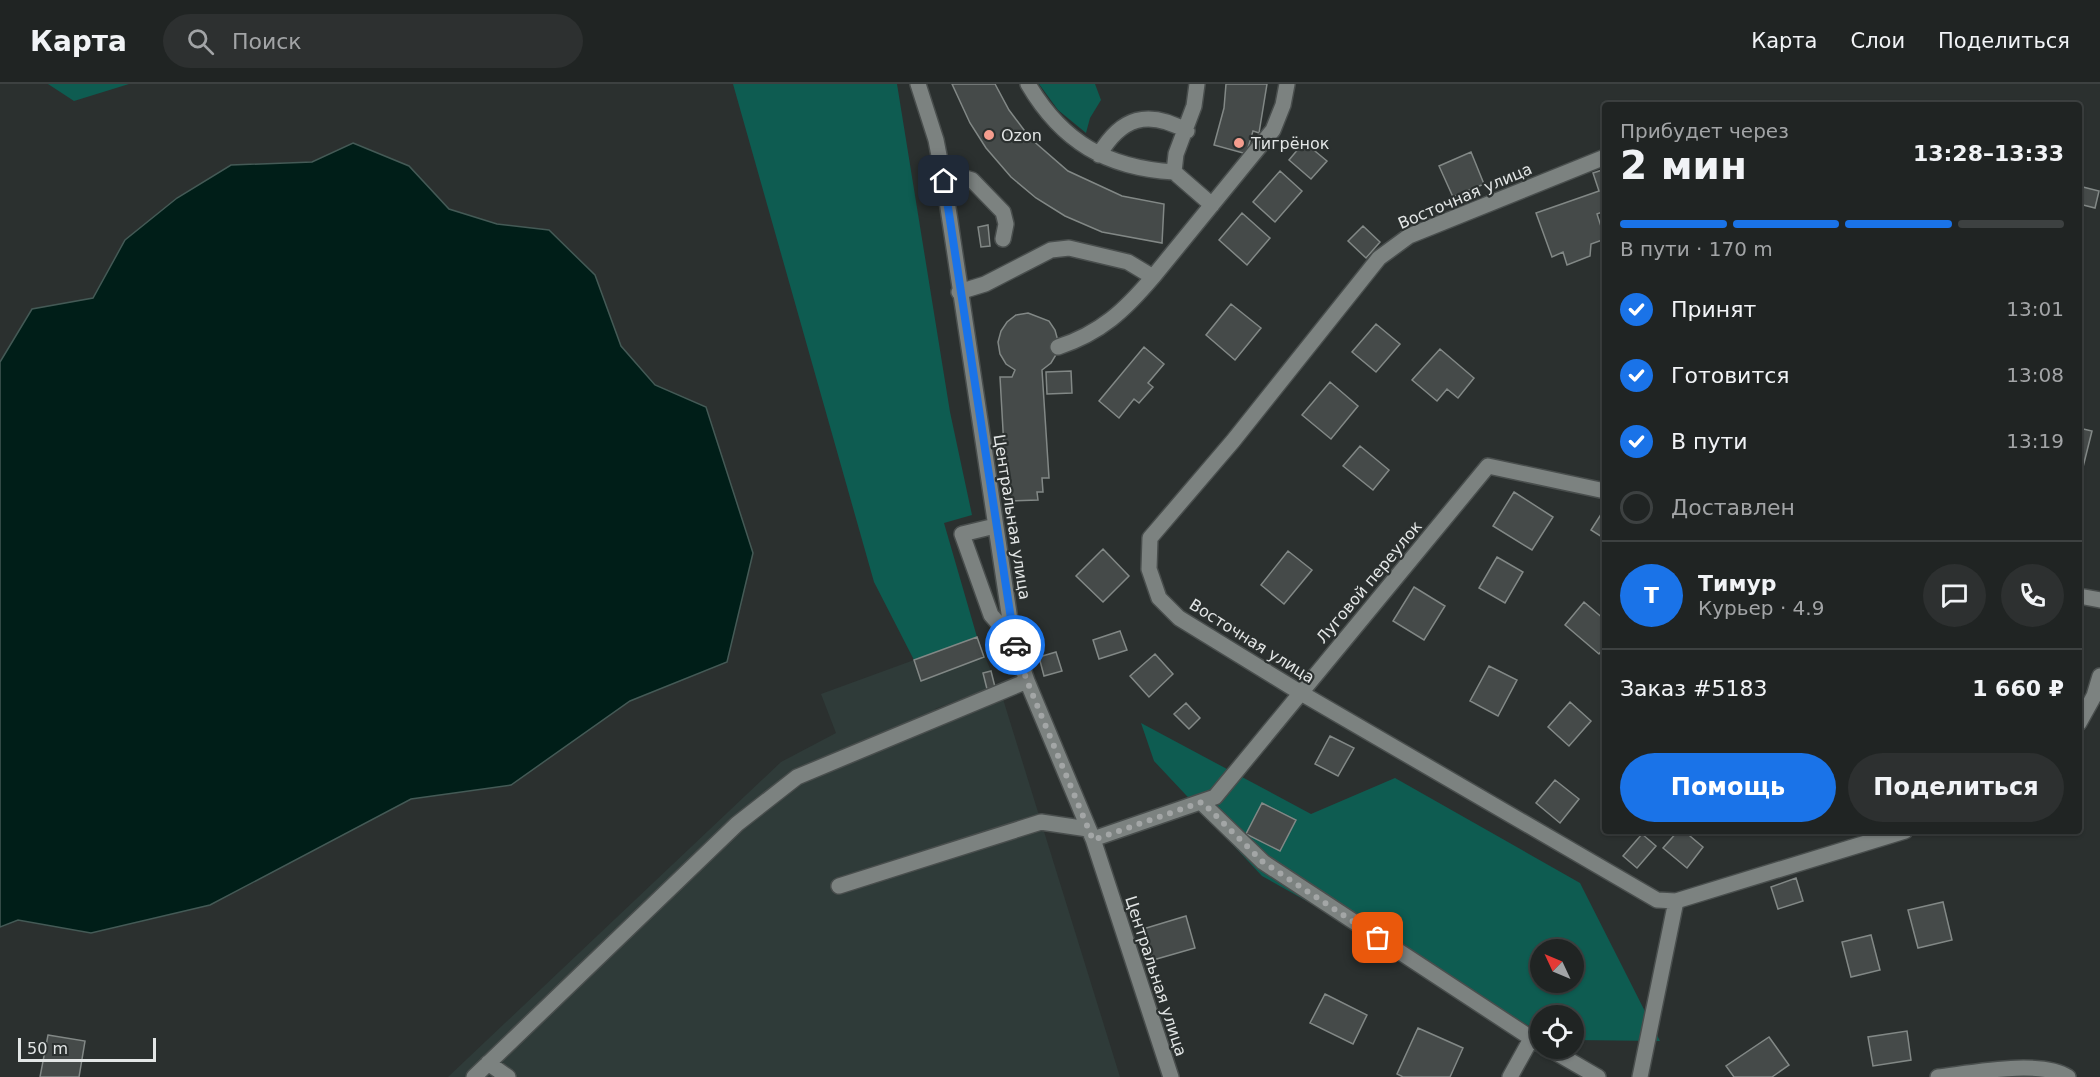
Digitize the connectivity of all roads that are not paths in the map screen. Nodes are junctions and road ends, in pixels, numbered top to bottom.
1 (918, 84) edge
2 (1028, 84) edge
3 (1197, 84) edge
4 (1287, 84) edge
5 (1187, 131) junction
6 (1099, 155) junction
7 (1602, 158) edge
8 (1174, 172) junction
9 (944, 181) junction
10 (1212, 205) junction
11 (1003, 239) dead end
12 (1153, 277) junction
13 (959, 292) junction
14 (1057, 341) dead end
15 (1602, 490) edge
16 (995, 526) junction
17 (2082, 597) edge
18 (2100, 600) edge
19 (1013, 640) junction
20 (2100, 676) edge
21 (1027, 681) junction
22 (1301, 693) junction
23 (2082, 718) edge
24 (1202, 802) junction
25 (1091, 834) junction
26 (1895, 834) edge
27 (838, 886) dead end
28 (1676, 902) junction
29 (1530, 1038) edge
30 (1530, 1050) edge
31 (1567, 1059) edge
32 (488, 1063) junction
33 (474, 1077) edge
34 (508, 1077) edge
35 (1171, 1077) edge
36 (1510, 1077) edge
37 (1598, 1077) edge
38 (1640, 1077) edge
39 (1938, 1077) edge
40 (2068, 1077) edge

1 - 9 street, Центральная улица
2 - 6 street
3 - 5 street
4 - 10 street
5 - 6 street
5 - 8 street
6 - 8 street
7 - 22 street, Восточная улица
8 - 10 street
9 - 11 street
9 - 13 street, Центральная улица
10 - 12 street
12 - 13 street
12 - 14 street
13 - 16 street, Центральная улица
15 - 22 street, Луговой переулок
16 - 19 street, Центральная улица
16 - 19 street
17 - 18 street
19 - 21 street, Центральная улица
20 - 23 street
21 - 25 street, Центральная улица
21 - 32 street
22 - 24 street, Луговой переулок
22 - 28 street, Восточная улица
24 - 25 street, Луговой переулок
24 - 29 street
25 - 27 street
25 - 35 street, Центральная улица
26 - 28 street
28 - 38 street
30 - 36 street
31 - 37 street
32 - 33 street
32 - 34 street
39 - 40 street

